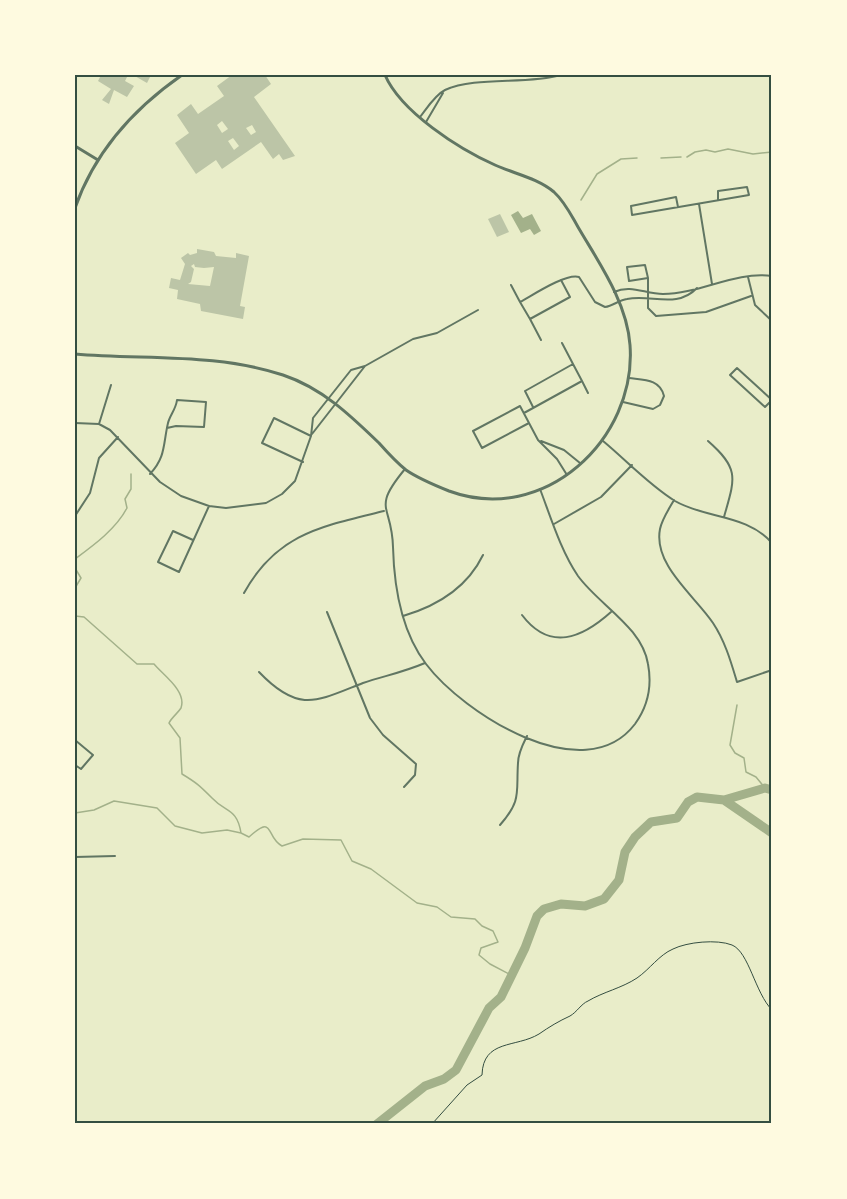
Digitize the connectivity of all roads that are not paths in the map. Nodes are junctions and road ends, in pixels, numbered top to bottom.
1 (182, 75) edge
2 (385, 75) edge
3 (561, 75) edge
4 (444, 90) junction
5 (420, 117) junction
6 (426, 122) junction
7 (75, 146) edge
8 (98, 160) junction
9 (718, 200) junction
10 (699, 203) junction
11 (678, 207) junction
12 (75, 208) edge
13 (772, 276) edge
14 (748, 277) junction
15 (648, 278) junction
16 (561, 280) junction
17 (712, 284) junction
18 (511, 285) dead end
19 (697, 288) junction
20 (614, 292) junction
21 (649, 292) junction
22 (751, 296) junction
23 (649, 299) junction
24 (520, 302) junction
25 (619, 302) junction
26 (478, 310) dead end
27 (530, 320) junction
28 (772, 321) edge
29 (541, 340) dead end
30 (562, 343) dead end
31 (75, 354) edge
32 (573, 364) junction
33 (365, 366) junction
34 (629, 378) junction
35 (582, 381) junction
36 (111, 385) dead end
37 (588, 393) dead end
38 (328, 397) junction
39 (772, 400) edge
40 (623, 402) junction
41 (336, 404) junction
42 (533, 407) junction
43 (524, 412) junction
44 (75, 423) edge
45 (529, 423) junction
46 (99, 424) junction
47 (167, 428) junction
48 (311, 436) junction
49 (118, 437) junction
50 (538, 440) junction
51 (603, 441) junction
52 (708, 441) dead end
53 (303, 462) junction
54 (581, 464) junction
55 (632, 465) junction
56 (405, 469) junction
57 (150, 474) junction
58 (567, 475) junction
59 (540, 489) junction
60 (674, 500) junction
61 (209, 506) junction
62 (384, 511) junction
63 (75, 516) edge
64 (724, 517) junction
65 (554, 524) junction
66 (193, 540) junction
67 (772, 543) edge
68 (483, 555) dead end
69 (244, 593) dead end
70 (327, 612) dead end
71 (611, 612) junction
72 (522, 615) dead end
73 (403, 616) junction
74 (425, 663) junction
75 (772, 670) edge
76 (259, 672) dead end
77 (356, 686) junction
78 (527, 736) junction
79 (75, 740) edge
80 (75, 765) edge
81 (404, 787) dead end
82 (500, 825) dead end
83 (115, 856) dead end
84 (75, 857) edge

1 - 8 street
2 - 5 street
3 - 4 street
4 - 5 street
4 - 6 street
5 - 6 street
6 - 20 street
7 - 8 street
8 - 12 street
9 - 9 street
9 - 10 street
10 - 11 street
10 - 17 street
11 - 11 street
13 - 14 street
14 - 17 street
14 - 22 street
15 - 15 street
15 - 21 street
16 - 24 street
16 - 25 street
16 - 27 street
17 - 19 street
18 - 24 street
19 - 21 street
19 - 23 street
20 - 21 street
20 - 25 street
21 - 23 street
22 - 23 street
22 - 28 street
23 - 25 street
24 - 27 street
25 - 34 street
26 - 33 street
27 - 29 street
30 - 32 street
31 - 38 street
32 - 35 street
32 - 42 street
33 - 38 street
33 - 41 street
34 - 40 street
34 - 40 street
35 - 37 street
35 - 42 street
36 - 46 street
38 - 41 street
38 - 48 street
39 - 39 street
40 - 51 street
41 - 48 street
41 - 56 street
42 - 43 street
43 - 45 street
43 - 45 street
44 - 46 street
45 - 50 street
46 - 49 street
47 - 47 street
47 - 57 street
48 - 53 street
48 - 53 street
49 - 57 street
49 - 63 street
50 - 54 street
50 - 58 street
51 - 54 street
51 - 55 street
52 - 64 street
53 - 61 street
54 - 58 street
55 - 60 street
55 - 65 street
56 - 59 street
56 - 62 street
57 - 61 street
58 - 59 street
59 - 65 street
60 - 64 street
60 - 75 street
61 - 66 street
62 - 69 street
62 - 73 street
64 - 67 street
65 - 71 street
66 - 66 street
68 - 73 street
70 - 77 street
71 - 72 street
71 - 78 street
73 - 74 street
74 - 77 street
74 - 78 street
76 - 77 street
77 - 81 street
78 - 82 street
79 - 80 street
83 - 84 street

